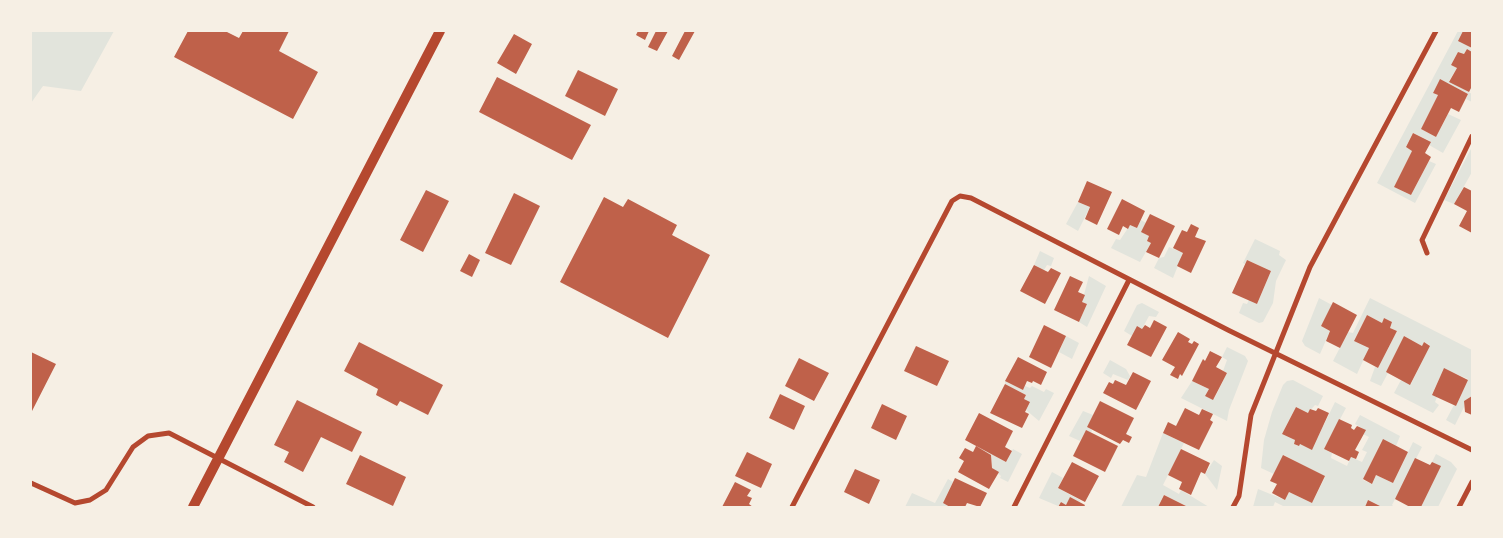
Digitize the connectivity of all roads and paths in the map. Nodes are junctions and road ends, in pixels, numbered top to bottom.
1 (440, 31) edge
2 (1436, 31) edge
3 (1472, 136) edge
4 (1427, 253) dead end
5 (1129, 280) junction
6 (1275, 352) junction
7 (1472, 450) edge
8 (218, 459) junction
9 (1472, 482) edge
10 (31, 483) edge
11 (193, 507) edge
12 (313, 507) edge
13 (792, 507) edge
14 (1014, 507) edge
15 (1233, 507) edge
16 (1459, 507) edge

1 - 8 main road
2 - 6 street
3 - 4 street
5 - 6 street
5 - 13 street
5 - 14 street
6 - 7 street
6 - 15 street
8 - 10 street
8 - 11 main road
8 - 12 street
9 - 16 street

